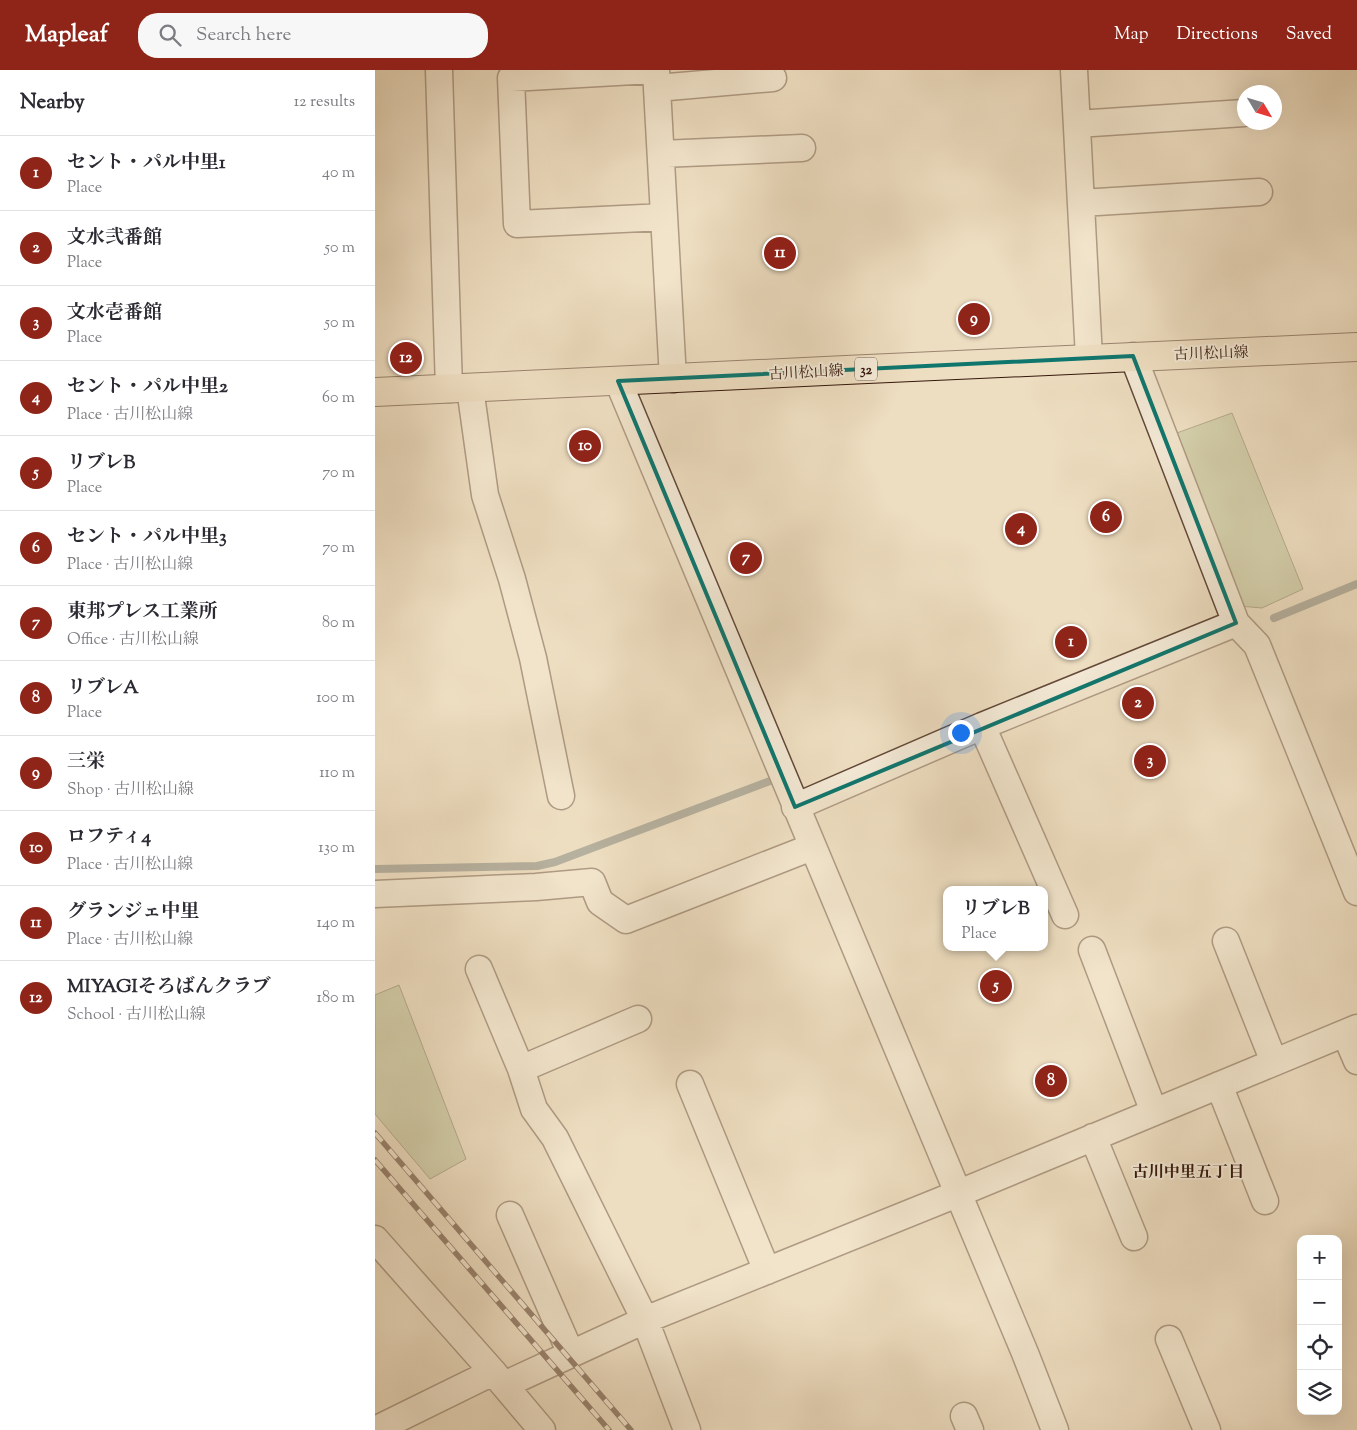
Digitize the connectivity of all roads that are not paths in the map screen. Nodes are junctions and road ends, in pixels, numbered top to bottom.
1 (439, 70) edge
2 (1074, 70) edge
3 (655, 76) edge
4 (773, 78) dead end
5 (1237, 114) edge
6 (1077, 124) junction
7 (801, 148) dead end
8 (661, 154) junction
9 (1259, 192) dead end
10 (1081, 202) junction
11 (665, 218) junction
12 (1357, 347) edge
13 (1133, 356) junction
14 (1089, 358) junction
15 (673, 379) junction
16 (618, 381) junction
17 (459, 388) junction
18 (375, 392) edge
19 (1236, 623) junction
20 (981, 726) junction
21 (561, 796) dead end
22 (795, 807) junction
23 (812, 847) junction
24 (1357, 892) edge
25 (375, 894) edge
26 (1065, 915) dead end
27 (1226, 941) dead end
28 (1093, 950) dead end
29 (479, 969) dead end
30 (638, 1018) dead end
31 (1351, 1030) edge
32 (1357, 1061) edge
33 (1274, 1062) junction
34 (521, 1069) junction
35 (690, 1084) dead end
36 (1219, 1085) junction
37 (1154, 1112) junction
38 (1093, 1137) junction
39 (957, 1194) junction
40 (1265, 1201) dead end
41 (509, 1215) dead end
42 (1134, 1237) dead end
43 (375, 1239) edge
44 (386, 1268) edge
45 (767, 1271) junction
46 (645, 1320) junction
47 (1169, 1339) dead end
48 (571, 1354) junction
49 (499, 1378) junction
50 (375, 1430) edge
51 (542, 1430) edge
52 (687, 1430) edge
53 (1055, 1430) edge
54 (1207, 1430) edge

1 - 17 street
2 - 6 street
3 - 4 street
3 - 8 street
3 - 11 street
5 - 6 street
6 - 10 street
7 - 8 street
8 - 11 street
9 - 10 street
10 - 14 street
11 - 15 street
12 - 13 main road, 古川松山線 / 32
13 - 14 main road, 古川松山線 / 32
13 - 19 street
14 - 15 main road, 古川松山線 / 32
15 - 16 main road, 古川松山線 / 32
16 - 17 main road, 古川松山線 / 32
16 - 22 street
17 - 18 main road, 古川松山線 / 32
17 - 21 street
19 - 20 street
19 - 24 street
20 - 22 street
20 - 26 street
22 - 23 street
23 - 25 street
23 - 39 street
27 - 33 street
28 - 37 street
29 - 34 street
30 - 34 street
31 - 32 street
31 - 33 street
33 - 36 street
34 - 46 street
35 - 45 street
36 - 37 street
36 - 40 street
37 - 38 street
38 - 39 street
38 - 42 street
39 - 45 street
39 - 53 street
41 - 48 street
43 - 44 street
44 - 49 street
45 - 46 street
46 - 48 street
46 - 52 street
47 - 54 street
48 - 49 street
49 - 50 street
49 - 51 street

